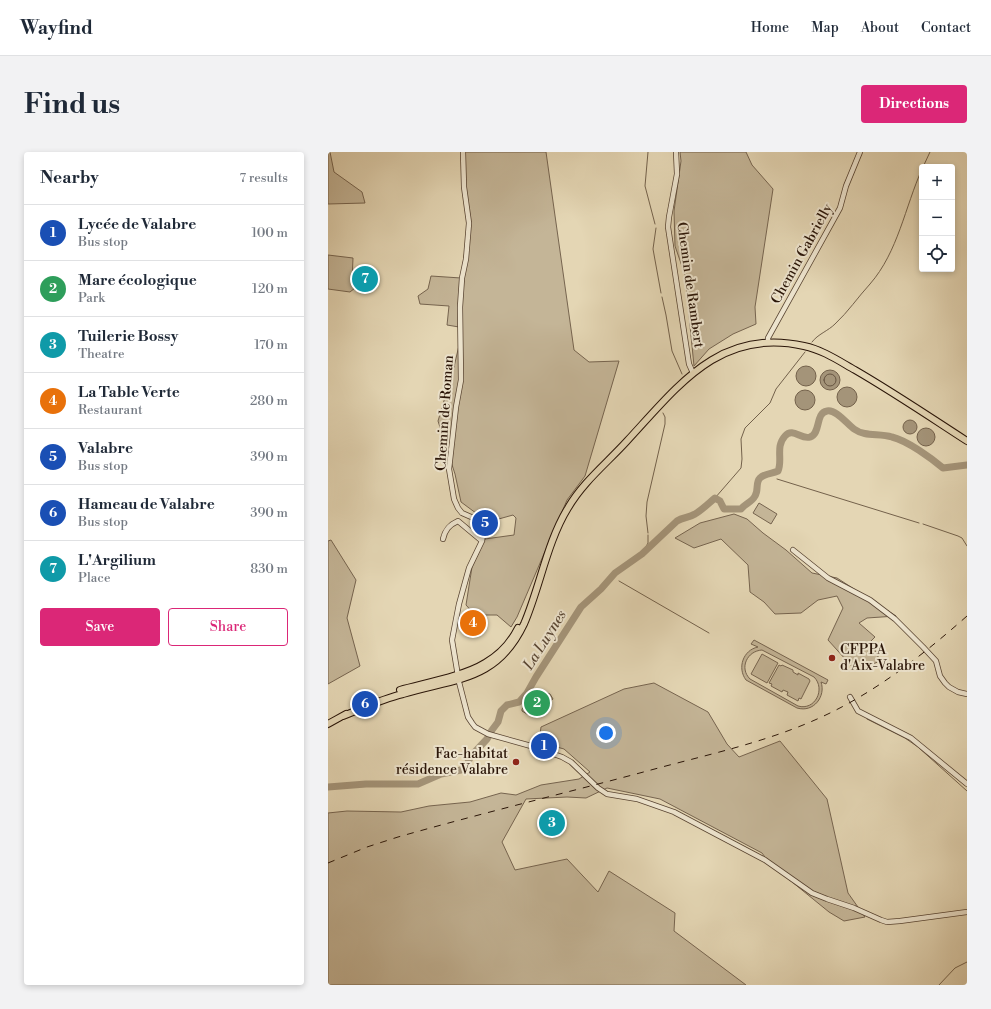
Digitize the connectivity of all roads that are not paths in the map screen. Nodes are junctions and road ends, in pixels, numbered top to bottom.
1 (463, 152) edge
2 (676, 152) edge
3 (860, 152) edge
4 (768, 342) junction
5 (693, 373) junction
6 (967, 441) edge
7 (443, 539) dead end
8 (482, 541) junction
9 (793, 550) dead end
10 (458, 678) junction
11 (967, 694) edge
12 (850, 697) dead end
13 (328, 724) edge
14 (967, 784) edge
15 (967, 912) edge

1 - 8 street, Chemin de Roman
2 - 5 street, Chemin de Rambert
3 - 4 street, Chemin Gabrielly
4 - 5 main road
4 - 6 main road
5 - 10 main road
7 - 8 street
8 - 10 street
9 - 11 street
10 - 13 main road
10 - 15 street
12 - 14 street

